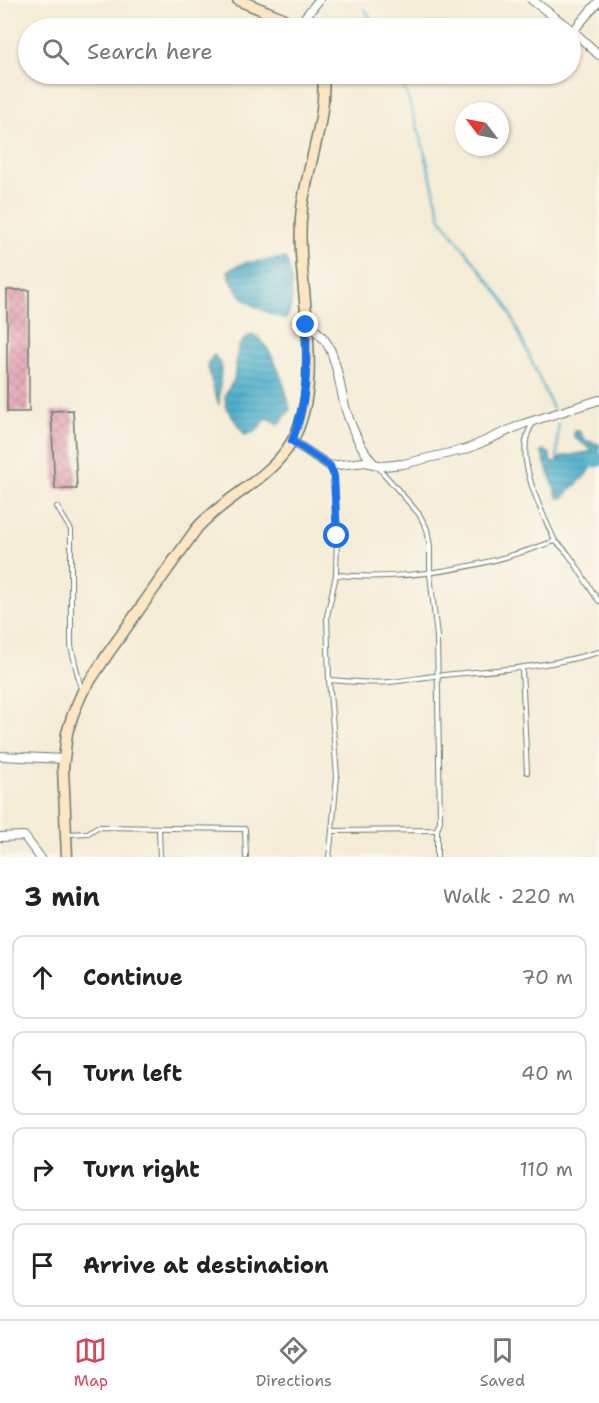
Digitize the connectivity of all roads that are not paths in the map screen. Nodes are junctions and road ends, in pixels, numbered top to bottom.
1 (238, 0) edge
2 (319, 0) edge
3 (532, 0) edge
4 (599, 2) edge
5 (282, 18) edge
6 (305, 18) edge
7 (555, 18) edge
8 (581, 20) edge
9 (581, 39) edge
10 (599, 56) edge
11 (324, 84) edge
12 (306, 325) junction
13 (599, 400) edge
14 (541, 418) junction
15 (292, 441) junction
16 (374, 464) junction
17 (330, 466) junction
18 (57, 507) dead end
19 (555, 541) junction
20 (430, 574) junction
21 (336, 575) junction
22 (599, 601) edge
23 (599, 652) edge
24 (522, 669) junction
25 (438, 675) junction
26 (329, 680) junction
27 (82, 693) junction
28 (0, 756) edge
29 (64, 759) junction
30 (527, 772) dead end
31 (159, 828) junction
32 (437, 830) junction
33 (332, 831) junction
34 (65, 834) junction
35 (0, 837) edge
36 (40, 857) edge
37 (67, 857) edge
38 (160, 857) edge
39 (246, 857) edge
40 (329, 857) edge
41 (437, 857) edge

1 - 5 main road
2 - 6 street
3 - 7 street
4 - 8 street
9 - 10 street
11 - 12 main road
12 - 15 main road
12 - 16 street
13 - 14 street
14 - 16 street
14 - 19 lane
15 - 17 street
15 - 27 main road
16 - 17 street
16 - 20 lane
17 - 21 lane
18 - 27 lane
19 - 20 lane
19 - 22 lane
20 - 21 lane
20 - 25 lane
21 - 26 lane
23 - 24 lane
24 - 25 lane
24 - 30 lane
25 - 26 lane
25 - 32 lane
26 - 33 lane
27 - 29 main road
28 - 29 street
29 - 34 main road
31 - 34 lane
31 - 38 lane
31 - 39 lane
32 - 33 lane
32 - 41 lane
33 - 40 lane
34 - 37 main road
35 - 36 street

